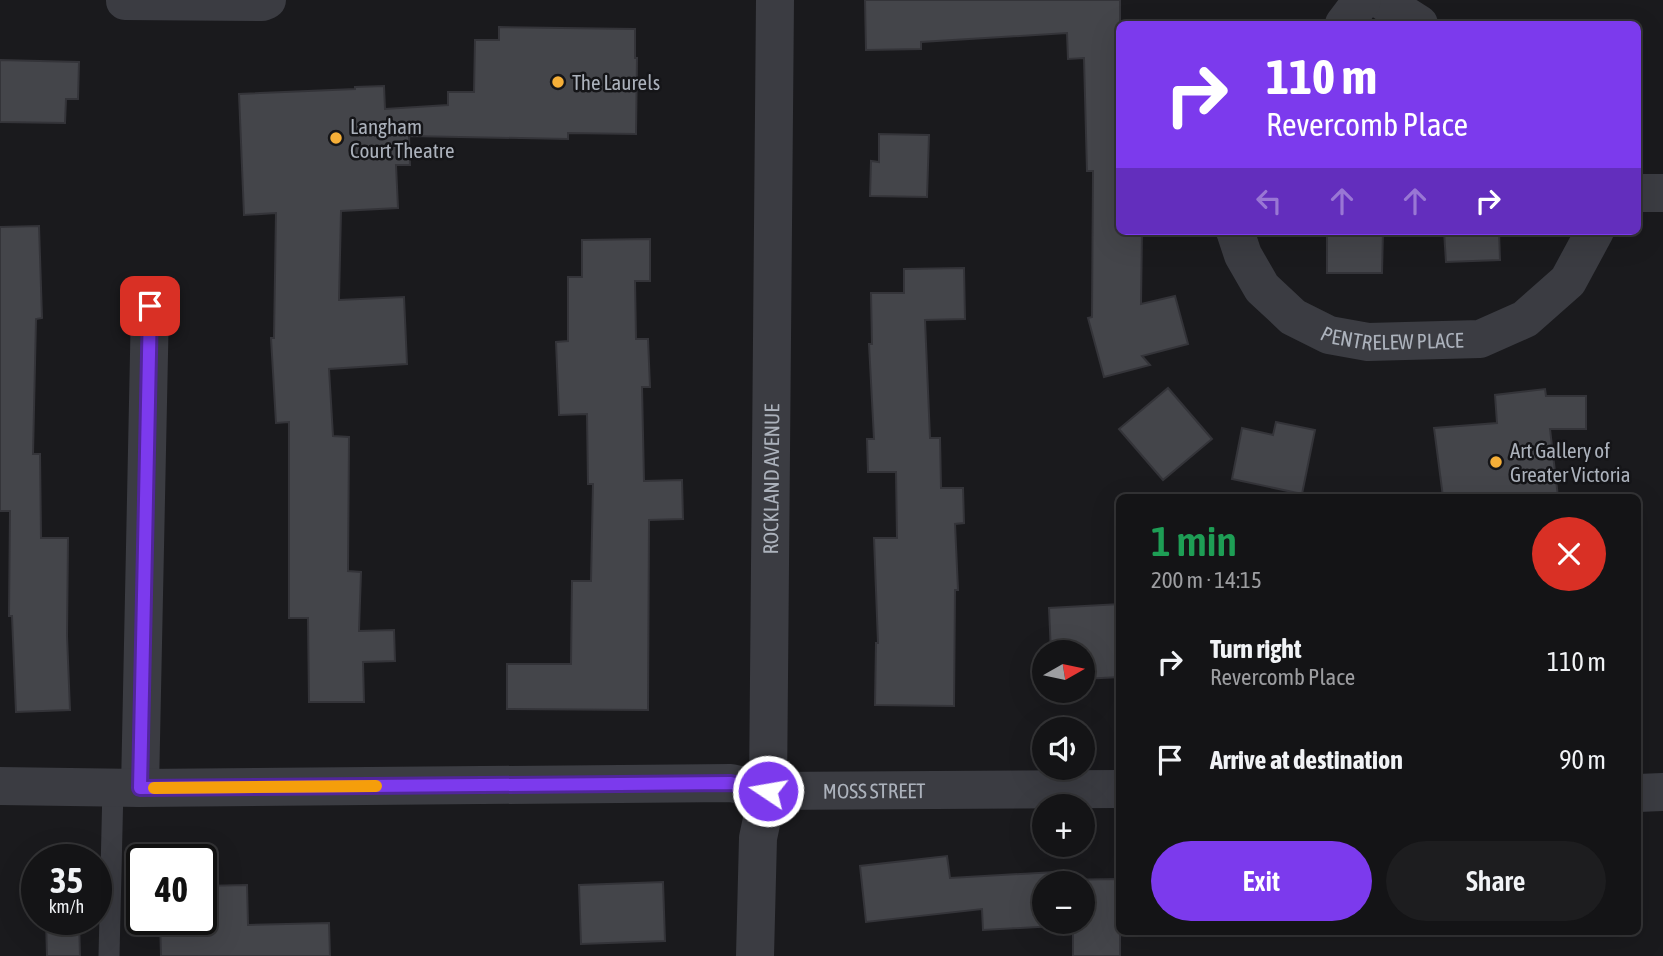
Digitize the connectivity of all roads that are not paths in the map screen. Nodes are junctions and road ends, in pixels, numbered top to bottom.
1 (267, 0) edge
2 (775, 0) edge
3 (1362, 0) edge
4 (1381, 0) edge
5 (125, 1) edge
6 (1346, 21) edge
7 (1414, 21) edge
8 (1641, 193) edge
9 (1663, 193) edge
10 (1236, 235) edge
11 (1593, 235) edge
12 (150, 306) dead end
13 (0, 786) edge
14 (127, 787) junction
15 (1116, 789) edge
16 (768, 791) junction
17 (1663, 792) edge
18 (1641, 793) edge
19 (109, 956) edge
20 (755, 956) edge

1 - 5 street
2 - 16 street, ROCKLAND AVENUE
3 - 6 street
4 - 7 street
8 - 9 street
10 - 11 street, PENTRELEW PLACE
12 - 14 street
13 - 14 street, MOSS STREET
14 - 16 street, MOSS STREET
14 - 19 lane
15 - 16 street, MOSS STREET
16 - 20 street, ROCKLAND AVENUE
17 - 18 street

